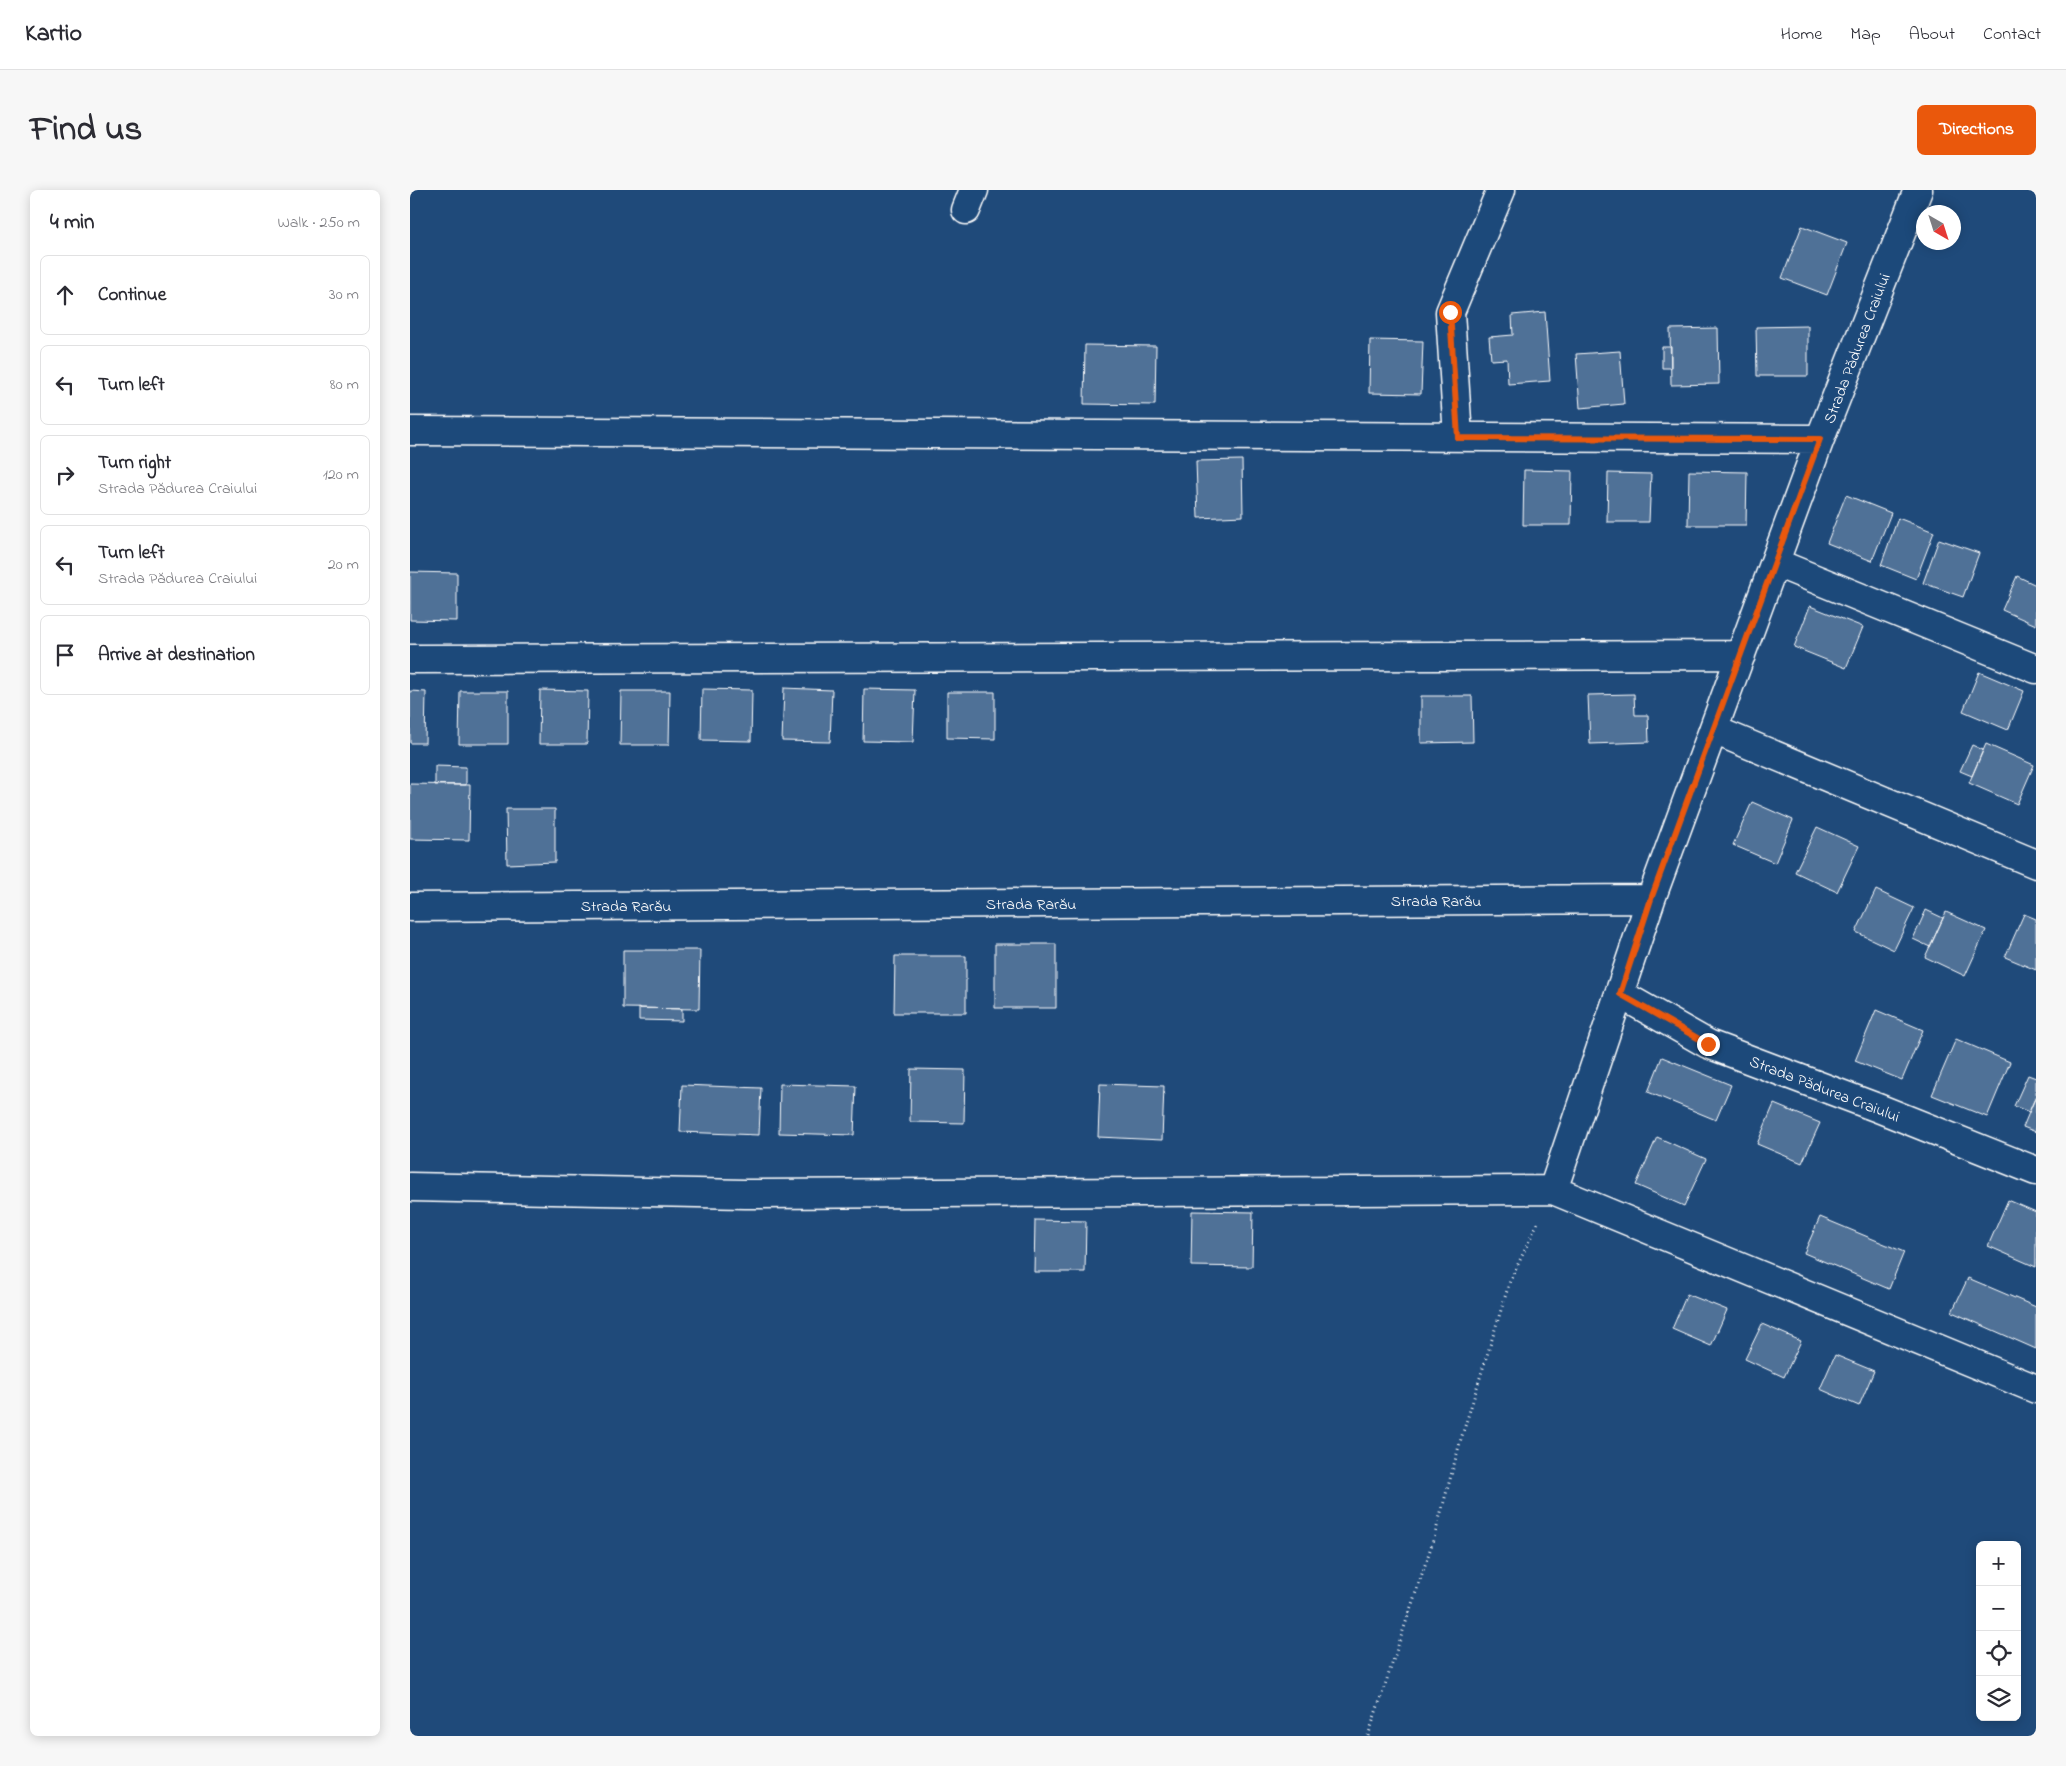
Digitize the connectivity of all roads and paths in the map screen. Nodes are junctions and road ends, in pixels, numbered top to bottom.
1 (1501, 190) edge
2 (1918, 190) edge
3 (410, 431) edge
4 (1458, 438) junction
5 (1820, 439) junction
6 (1776, 563) junction
7 (1741, 655) junction
8 (410, 660) edge
9 (2036, 669) edge
10 (1714, 730) junction
11 (2036, 864) edge
12 (1651, 899) junction
13 (410, 907) edge
14 (1620, 994) junction
15 (2036, 1171) edge
16 (410, 1187) edge
17 (1553, 1190) junction
18 (2036, 1388) edge
19 (1368, 1736) edge

1 - 4 street
2 - 5 street, Strada Pădurea Craiului
3 - 4 street
4 - 5 street
5 - 6 street, Strada Pădurea Craiului
6 - 7 street, Strada Pădurea Craiului
6 - 9 street
7 - 8 street
7 - 10 street, Strada Pădurea Craiului
10 - 11 street
10 - 12 street, Strada Pădurea Craiului
12 - 13 street, Strada Rarău
12 - 14 street, Strada Pădurea Craiului
14 - 15 street, Strada Pădurea Craiului
14 - 17 street, Strada Pădurea Craiului
16 - 17 street
17 - 18 street
17 - 19 path

